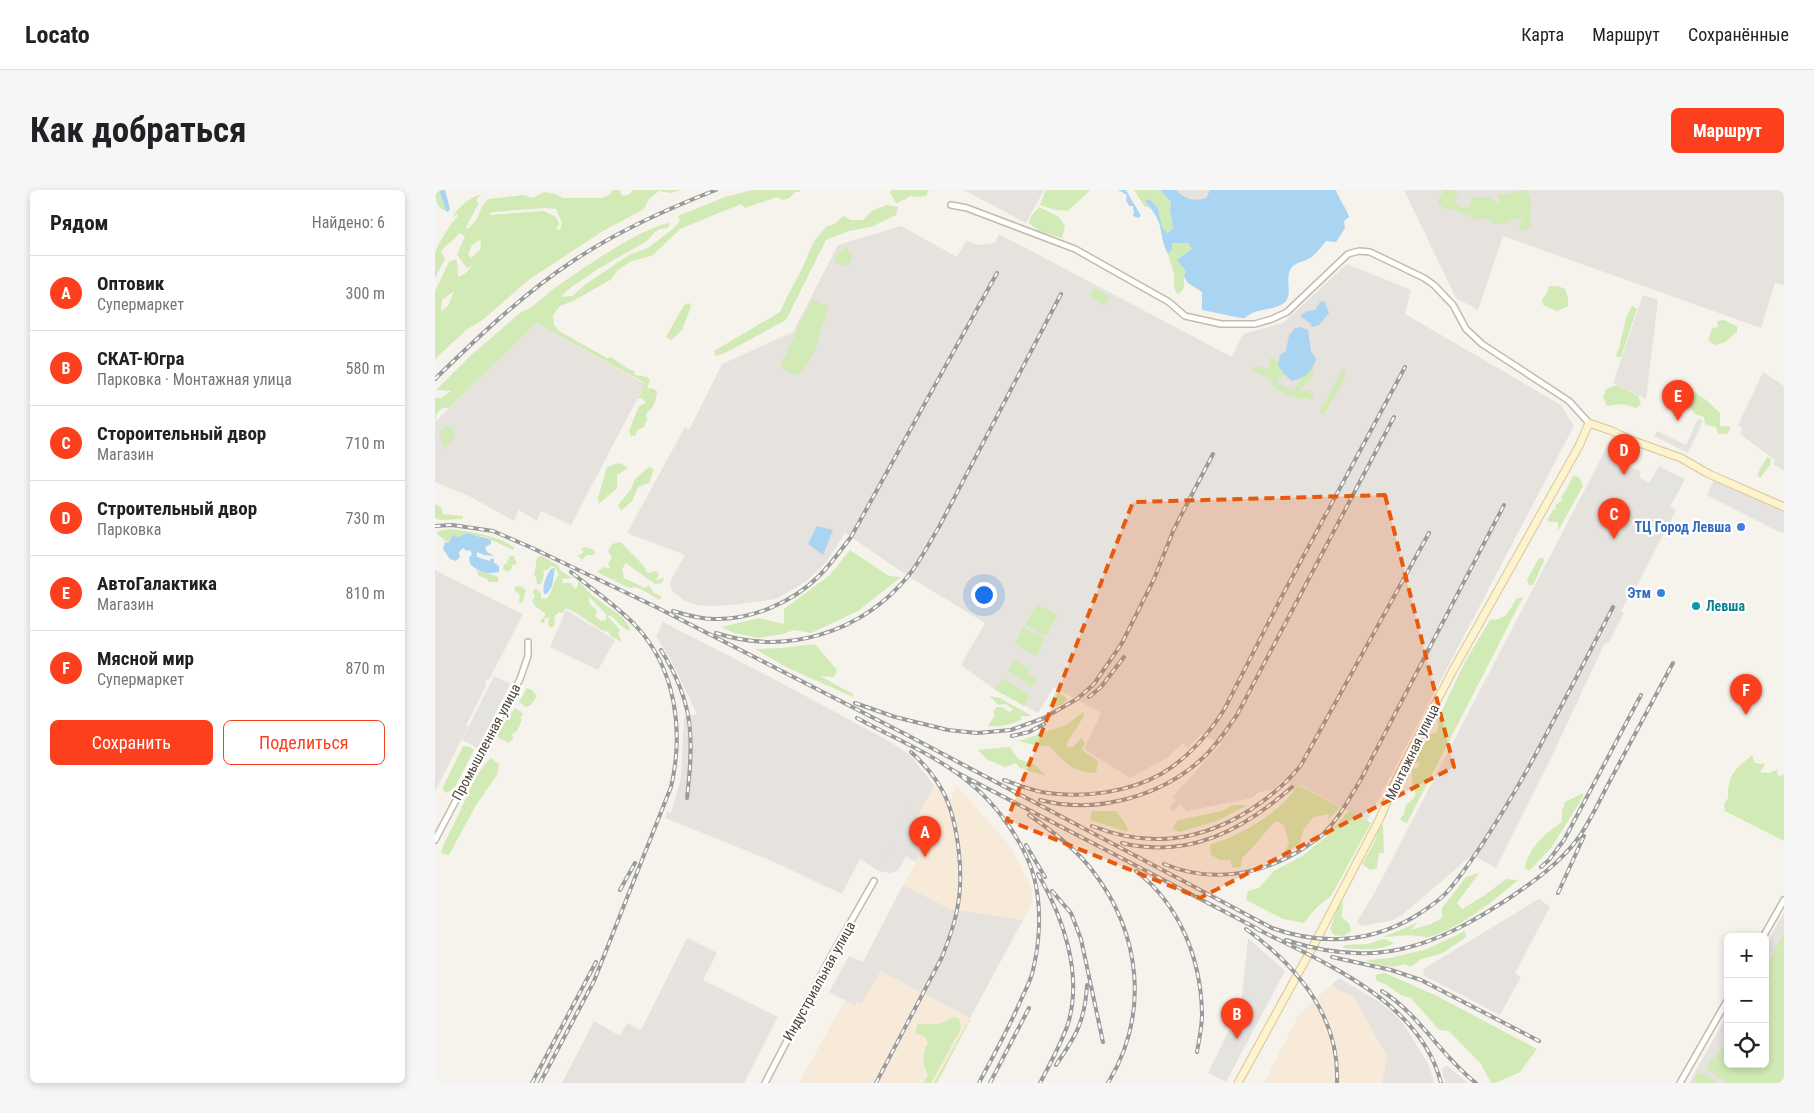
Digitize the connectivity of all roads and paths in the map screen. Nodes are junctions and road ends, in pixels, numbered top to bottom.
1 (951, 205) dead end
2 (1589, 423) junction
3 (1784, 507) edge
4 (529, 642) dead end
5 (435, 840) edge
6 (874, 880) dead end
7 (1784, 900) edge
8 (1765, 933) edge
9 (1724, 1006) edge
10 (765, 1083) edge
11 (1238, 1083) edge
12 (1680, 1083) edge

1 - 2 street
2 - 3 street
2 - 11 street, Монтажная улица
4 - 5 street, Промышленная улица
6 - 10 street, Индустриальная улица
7 - 8 street
9 - 12 street

